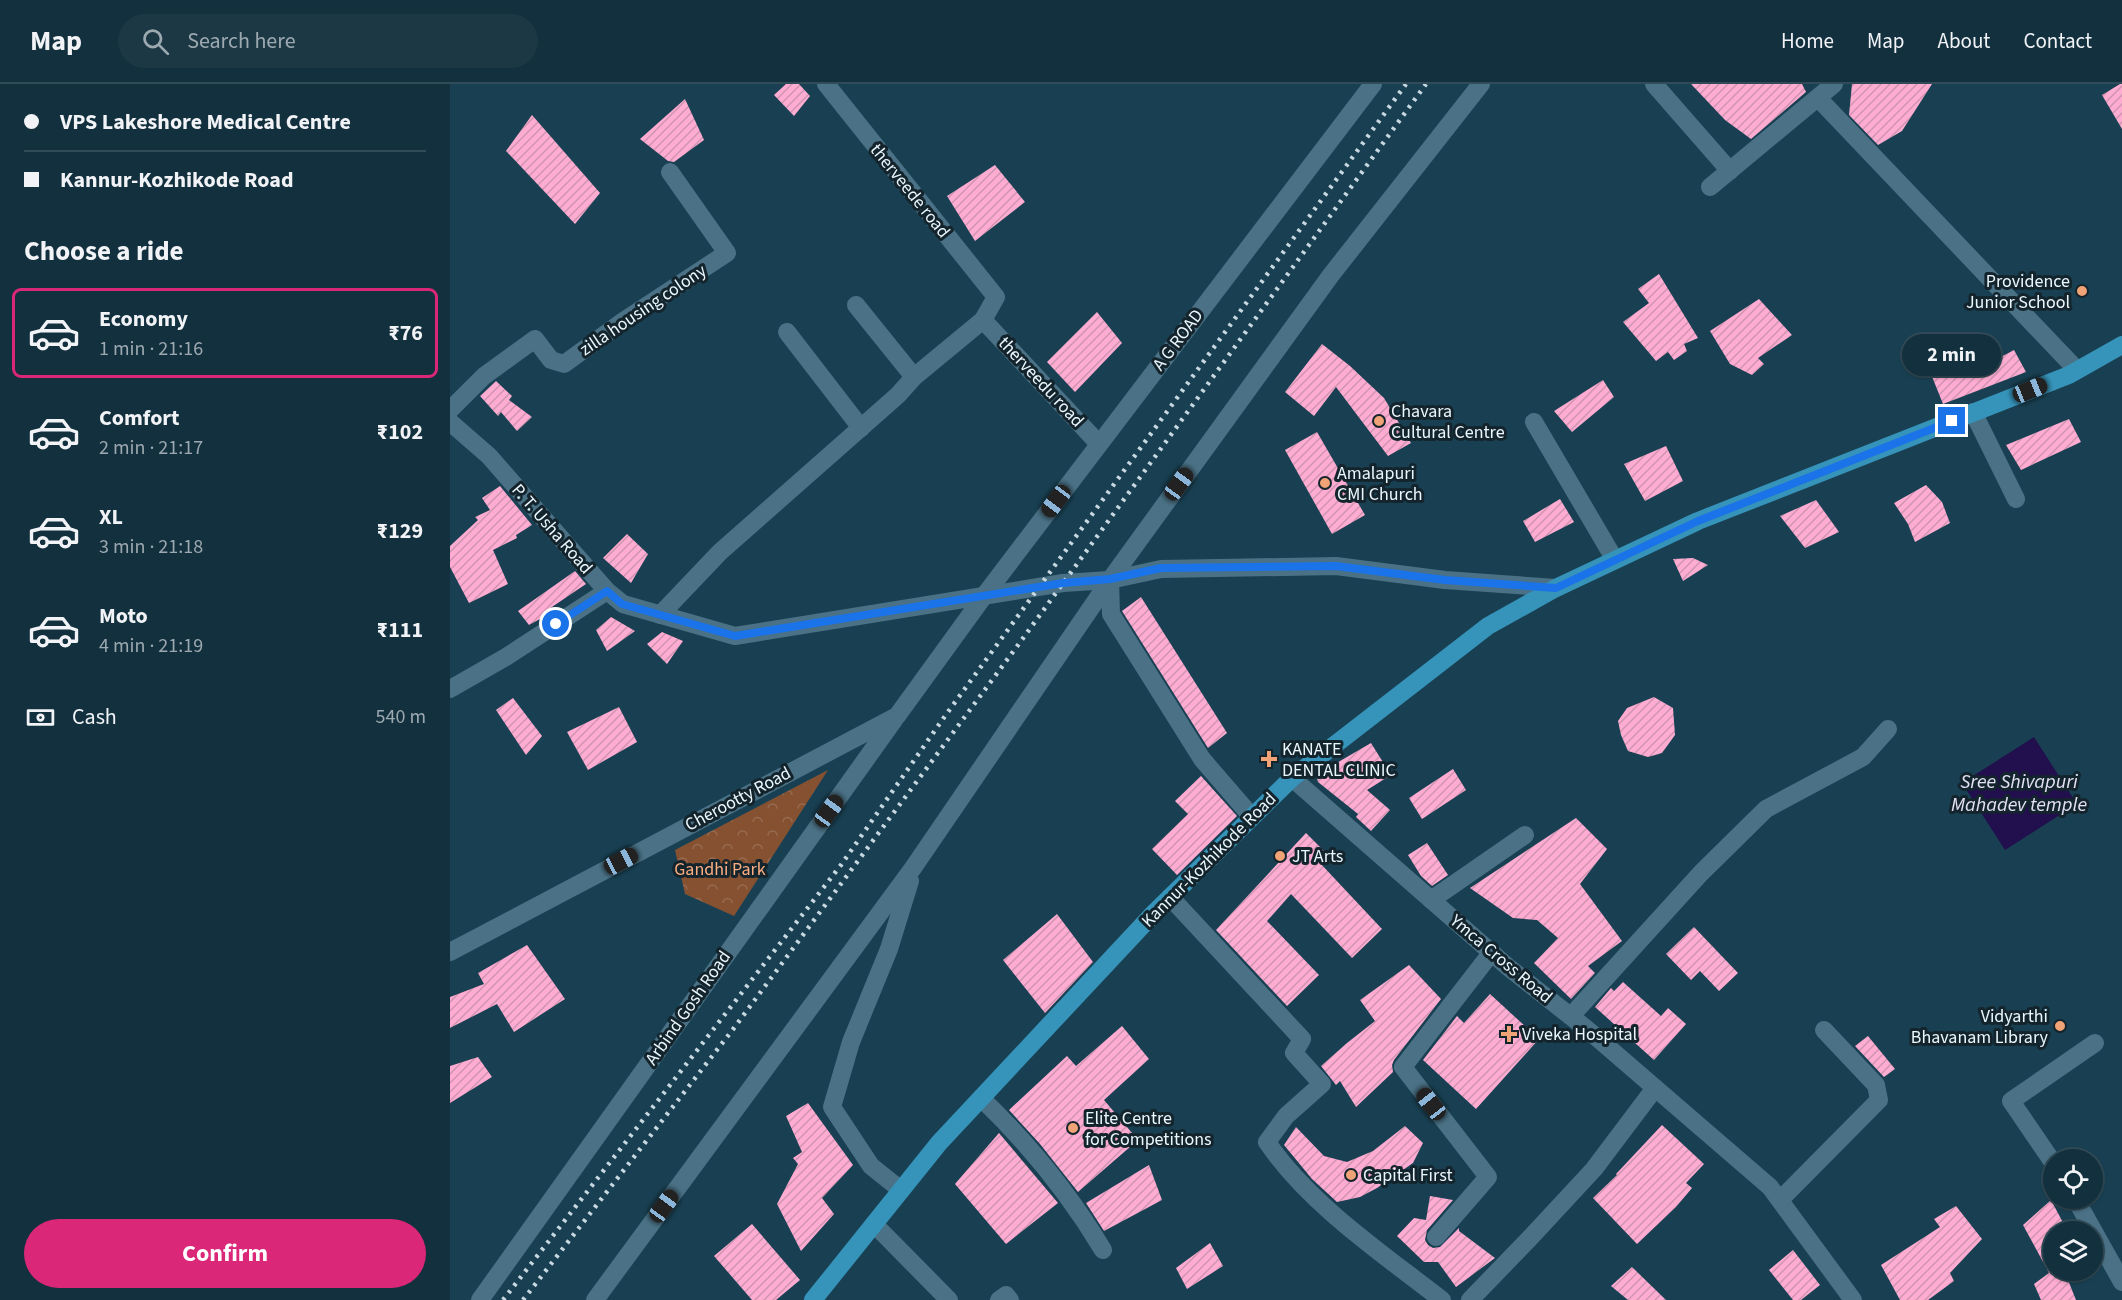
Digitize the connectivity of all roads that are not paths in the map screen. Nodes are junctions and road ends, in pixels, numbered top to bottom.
1 (826, 84) edge
2 (1481, 84) edge
3 (1654, 84) edge
4 (1834, 84) edge
5 (1369, 86) edge
6 (1818, 98) junction
7 (1730, 171) junction
8 (670, 172) dead end
9 (1710, 187) dead end
10 (856, 305) dead end
11 (983, 320) junction
12 (786, 332) dead end
13 (2122, 345) edge
14 (2077, 370) junction
15 (914, 377) junction
16 (450, 410) edge
17 (1973, 412) junction
18 (450, 422) edge
19 (1534, 422) dead end
20 (861, 428) junction
21 (1099, 444) junction
22 (2016, 499) dead end
23 (1615, 560) junction
24 (1110, 579) junction
25 (1556, 588) junction
26 (607, 591) junction
27 (984, 596) junction
28 (660, 615) junction
29 (450, 690) edge
30 (897, 716) junction
31 (1888, 729) dead end
32 (1292, 778) junction
33 (1252, 817) junction
34 (1525, 835) dead end
35 (913, 868) junction
36 (1170, 897) junction
37 (1431, 900) junction
38 (450, 952) edge
39 (1492, 952) junction
40 (1571, 1016) junction
41 (1824, 1029) dead end
42 (2095, 1042) dead end
43 (1655, 1088) junction
44 (981, 1098) junction
45 (2044, 1149) edge
46 (901, 1190) junction
47 (1780, 1200) junction
48 (2081, 1209) edge
49 (874, 1224) junction
50 (1436, 1237) dead end
51 (1104, 1250) dead end
52 (2122, 1282) edge
53 (480, 1300) edge
54 (595, 1300) edge
55 (813, 1300) edge
56 (949, 1300) edge
57 (999, 1300) edge
58 (1010, 1300) edge
59 (1442, 1300) edge
60 (1470, 1300) edge
61 (1853, 1300) edge

1 - 11 street, therveede road
2 - 24 street
3 - 7 street
4 - 6 street
5 - 21 street, A G ROAD
6 - 7 street
6 - 14 street
7 - 9 street
8 - 16 street, zilla housing colony
10 - 15 street
11 - 15 street
11 - 21 street, therveedu road
12 - 20 street
13 - 14 main road, Kannur-Kozhikode Road
14 - 17 main road, Kannur-Kozhikode Road
15 - 20 street
17 - 22 street
17 - 23 main road, Kannur-Kozhikode Road
18 - 26 street, P. T. Usha Road
19 - 23 street
20 - 28 street
21 - 27 street, A G ROAD
23 - 25 main road, Kannur-Kozhikode Road
24 - 25 street, P. T. Usha Road
24 - 27 street, P. T. Usha Road
24 - 33 street
24 - 35 street
25 - 32 main road, Kannur-Kozhikode Road
26 - 28 street, P. T. Usha Road
26 - 29 street
27 - 28 street, P. T. Usha Road
27 - 30 street, Cherootty Road
30 - 38 street, Cherootty Road
30 - 53 street, Arbind Gosh Road
31 - 40 street
32 - 33 main road, Kannur-Kozhikode Road
32 - 37 street, Ymca Cross Road
33 - 36 main road, Kannur-Kozhikode Road
34 - 37 street
35 - 46 street
35 - 54 street
36 - 44 main road, Kannur-Kozhikode Road
36 - 59 street
37 - 39 street, Ymca Cross Road
39 - 40 street, Ymca Cross Road
39 - 50 street
40 - 43 street, Ymca Cross Road
41 - 47 street
42 - 45 street
43 - 47 street, Ymca Cross Road
43 - 60 street
44 - 46 main road, Kannur-Kozhikode Road
44 - 51 street
46 - 49 main road, Kannur-Kozhikode Road
47 - 61 street, Ymca Cross Road
48 - 52 street
49 - 55 main road, Kannur-Kozhikode Road
49 - 56 street
57 - 58 street

